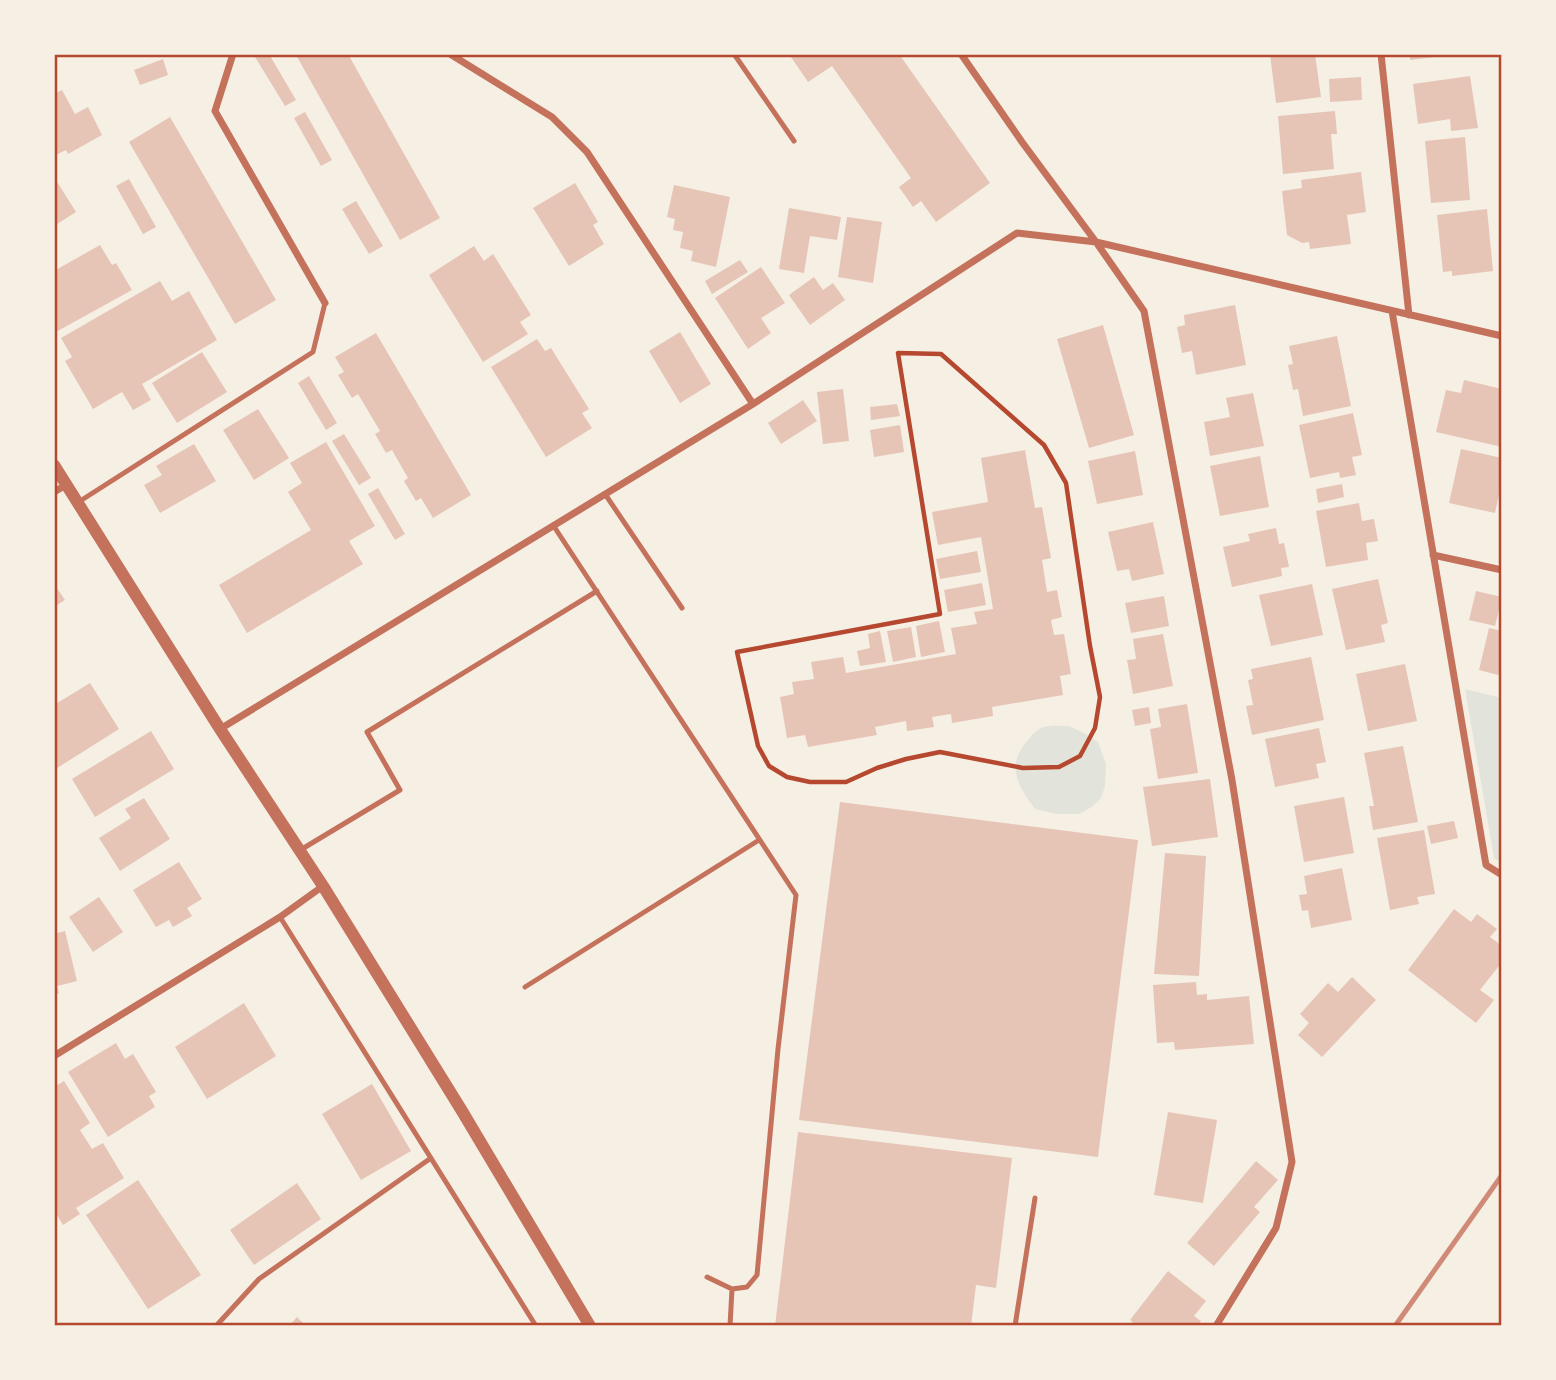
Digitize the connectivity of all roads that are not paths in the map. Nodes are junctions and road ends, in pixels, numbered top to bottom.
1 (233, 54) edge
2 (450, 54) edge
3 (734, 54) edge
4 (961, 54) edge
5 (1381, 54) edge
6 (794, 141) dead end
7 (1096, 242) junction
8 (325, 303) joint
9 (1392, 311) junction
10 (1409, 315) junction
11 (1502, 336) edge
12 (753, 404) junction
13 (54, 465) edge
14 (60, 489) edge
15 (606, 494) junction
16 (77, 503) junction
17 (553, 525) junction
18 (1433, 555) junction
19 (1502, 570) edge
20 (597, 591) junction
21 (682, 608) dead end
22 (220, 729) junction
23 (760, 840) junction
24 (299, 851) junction
25 (1502, 875) edge
26 (323, 886) junction
27 (280, 917) junction
28 (524, 987) dead end
29 (54, 1056) edge
30 (431, 1158) junction
31 (1035, 1198) dead end
32 (707, 1277) dead end
33 (732, 1289) junction
34 (216, 1326) edge
35 (536, 1326) edge
36 (590, 1326) edge
37 (730, 1326) edge
38 (1015, 1326) edge
39 (1216, 1326) edge

1 - 8 street
2 - 12 street
3 - 6 lane
4 - 7 street
5 - 10 street
7 - 9 street
7 - 12 street
7 - 39 street
8 - 16 lane
9 - 10 street
9 - 18 street
10 - 11 street
12 - 15 street
13 - 14 street
14 - 16 street
15 - 17 street
15 - 21 lane
16 - 22 street
17 - 20 lane
17 - 22 street
18 - 19 street
18 - 25 street
20 - 23 lane
20 - 24 lane
22 - 24 street
23 - 28 lane
23 - 33 lane
24 - 26 street
26 - 27 street
26 - 36 street
27 - 29 street
27 - 30 lane
30 - 34 lane
30 - 35 lane
31 - 38 lane
32 - 33 lane
33 - 37 lane

